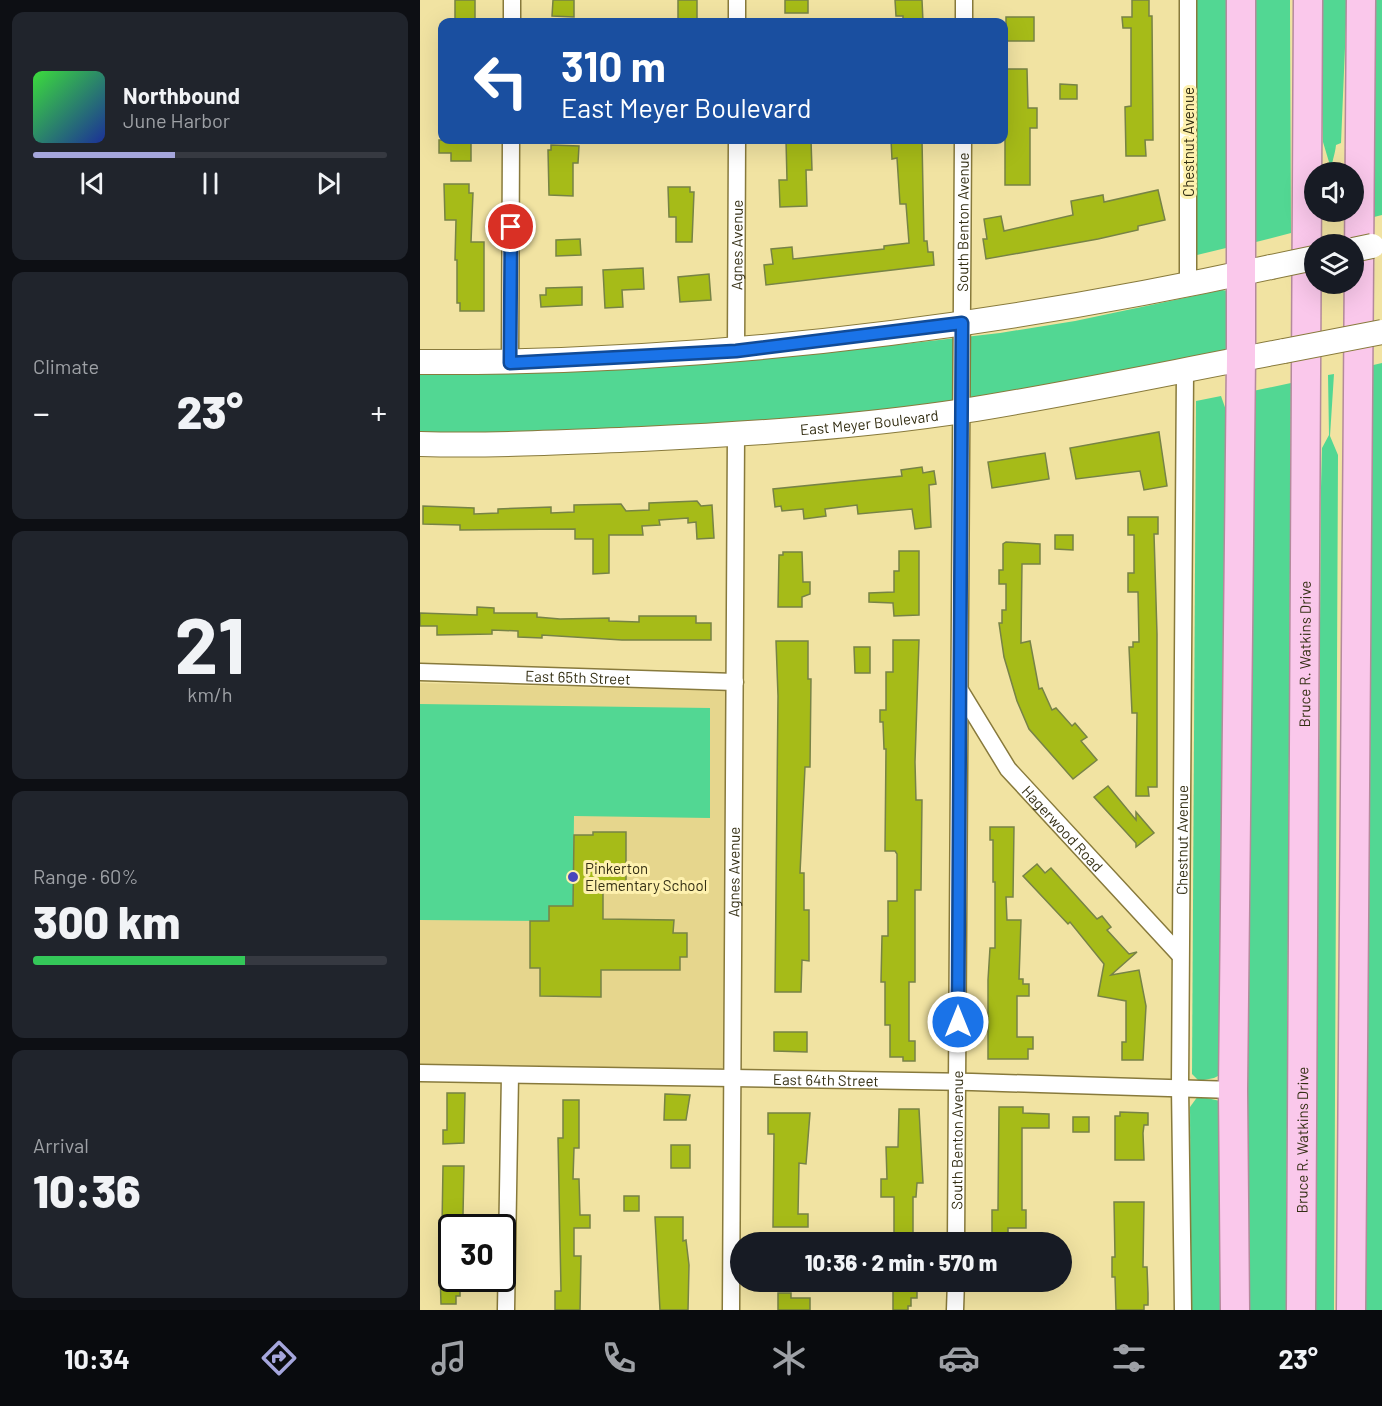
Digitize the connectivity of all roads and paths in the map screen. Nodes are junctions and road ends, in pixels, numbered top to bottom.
1 (512, 0) edge
2 (737, 0) edge
3 (964, 0) edge
4 (1188, 0) edge
5 (1241, 0) edge
6 (1308, 0) edge
7 (1361, 0) edge
8 (512, 18) edge
9 (737, 18) edge
10 (964, 18) edge
11 (511, 144) edge
12 (737, 144) edge
13 (963, 144) edge
14 (1304, 260) edge
15 (1242, 273) junction
16 (1188, 284) junction
17 (962, 323) junction
18 (1382, 332) edge
19 (736, 351) junction
20 (1241, 359) junction
21 (420, 362) edge
22 (510, 363) junction
23 (1185, 372) junction
24 (962, 411) junction
25 (736, 434) junction
26 (420, 444) edge
27 (420, 672) edge
28 (735, 682) junction
29 (960, 691) junction
30 (1180, 955) junction
31 (420, 1073) edge
32 (510, 1075) junction
33 (733, 1080) junction
34 (958, 1082) junction
35 (1180, 1086) junction
36 (1233, 1090) junction
37 (956, 1232) edge
38 (956, 1292) edge
39 (506, 1310) edge
40 (731, 1310) edge
41 (955, 1310) edge
42 (1183, 1310) edge
43 (1235, 1310) edge
44 (1301, 1310) edge
45 (1351, 1310) edge

1 - 8 street
2 - 9 street
3 - 10 street
4 - 16 street, Chestnut Avenue
5 - 15 highway
6 - 44 highway, Bruce R. Watkins Drive
7 - 45 highway
11 - 22 street
12 - 19 street, Agnes Avenue
13 - 17 street, South Benton Avenue
14 - 15 main road, bridge
15 - 16 main road
15 - 20 highway
16 - 17 main road
17 - 19 main road
17 - 24 street, South Benton Avenue
18 - 20 main road, East Meyer Boulevard, bridge
19 - 22 main road
20 - 23 main road, East Meyer Boulevard
20 - 36 highway
21 - 22 main road
23 - 24 main road, East Meyer Boulevard
23 - 30 street, Chestnut Avenue
24 - 25 main road, East Meyer Boulevard
24 - 29 street, South Benton Avenue
25 - 26 main road, East Meyer Boulevard
25 - 28 street, Agnes Avenue
27 - 28 street, East 65th Street
28 - 33 street, Agnes Avenue
29 - 30 street, Hagerwood Road
29 - 34 street, South Benton Avenue
30 - 35 street, Chestnut Avenue
31 - 32 street, East 64th Street
32 - 33 street, East 64th Street
32 - 39 street
33 - 34 street, East 64th Street
33 - 40 street, Agnes Avenue
34 - 35 street, East 64th Street
34 - 37 street, South Benton Avenue
35 - 36 street, East 64th Street
35 - 42 street, Chestnut Avenue
36 - 43 highway
38 - 41 street

